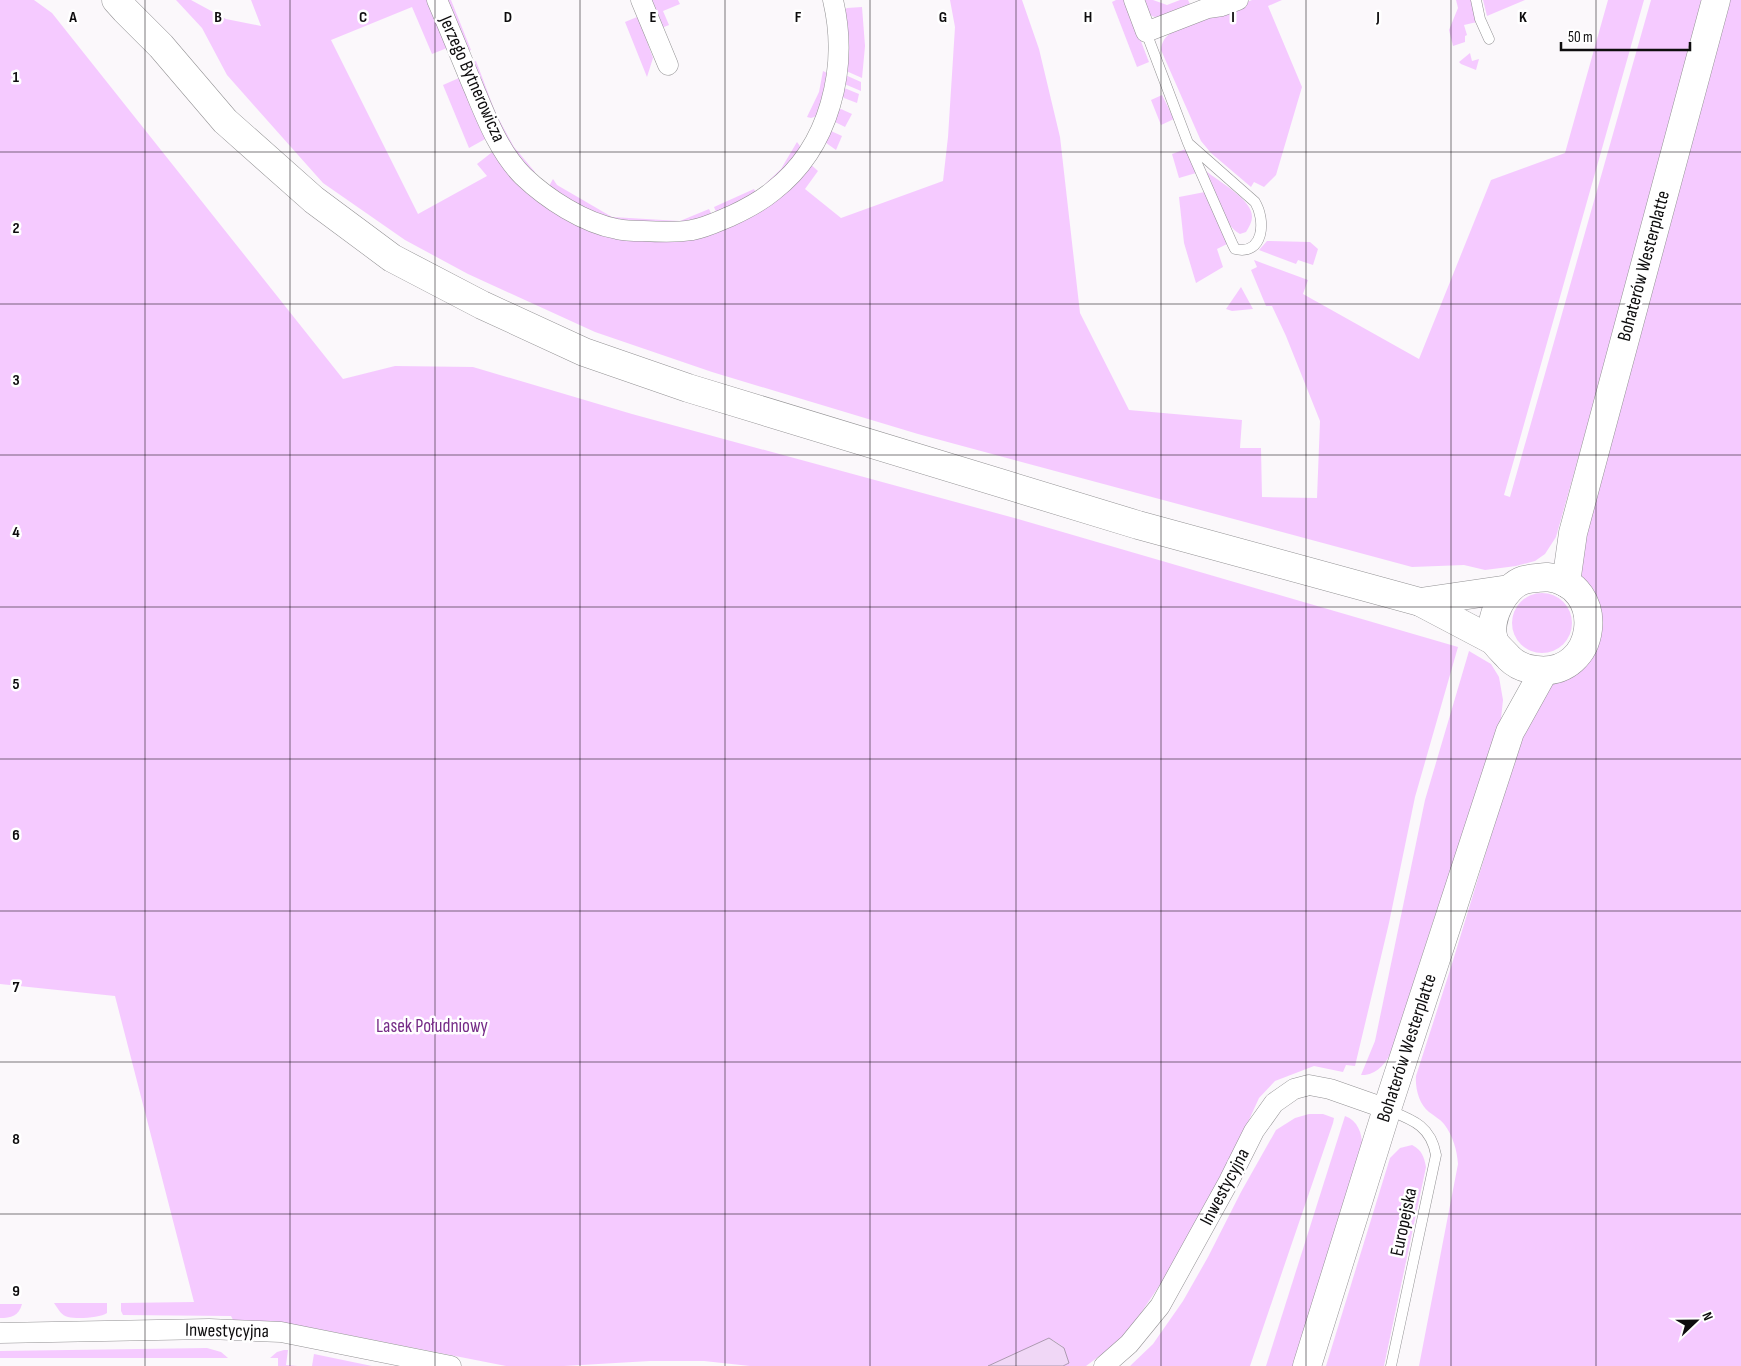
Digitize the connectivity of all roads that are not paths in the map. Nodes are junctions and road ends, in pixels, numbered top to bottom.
1 (116, 0) edge
2 (134, 0) edge
3 (437, 0) edge
4 (641, 0) edge
5 (833, 0) edge
6 (1134, 0) edge
7 (1238, 0) edge
8 (1476, 0) edge
9 (1716, 0) edge
10 (1146, 32) junction
11 (1489, 39) dead end
12 (161, 46) junction
13 (668, 65) dead end
14 (1188, 143) junction
15 (1556, 580) junction
16 (1509, 589) junction
17 (1420, 602) junction
18 (1494, 641) junction
19 (1513, 662) junction
20 (1544, 671) junction
21 (1510, 732) junction
22 (1386, 1110) junction
23 (0, 1333) edge
24 (451, 1366) edge
25 (1104, 1366) edge
26 (1307, 1366) edge
27 (1391, 1366) edge

1 - 12 main road
2 - 12 main road
3 - 5 street, Jerzego Bytnerowicza
4 - 13 street
6 - 10 street
7 - 10 street
8 - 11 lane
9 - 15 main road, Bohaterów Westerplatte
10 - 14 lane
12 - 17 main road
14 - 14 lane
15 - 16 main road
15 - 20 main road
16 - 17 main road
16 - 18 main road
17 - 18 main road
18 - 19 main road
19 - 20 main road
19 - 21 main road, Bohaterów Westerplatte
20 - 21 main road, Bohaterów Westerplatte
21 - 22 main road, Bohaterów Westerplatte
22 - 25 street, Inwestycyjna
22 - 26 main road, Bohaterów Westerplatte
22 - 27 lane, Europejska
23 - 24 street, Inwestycyjna

